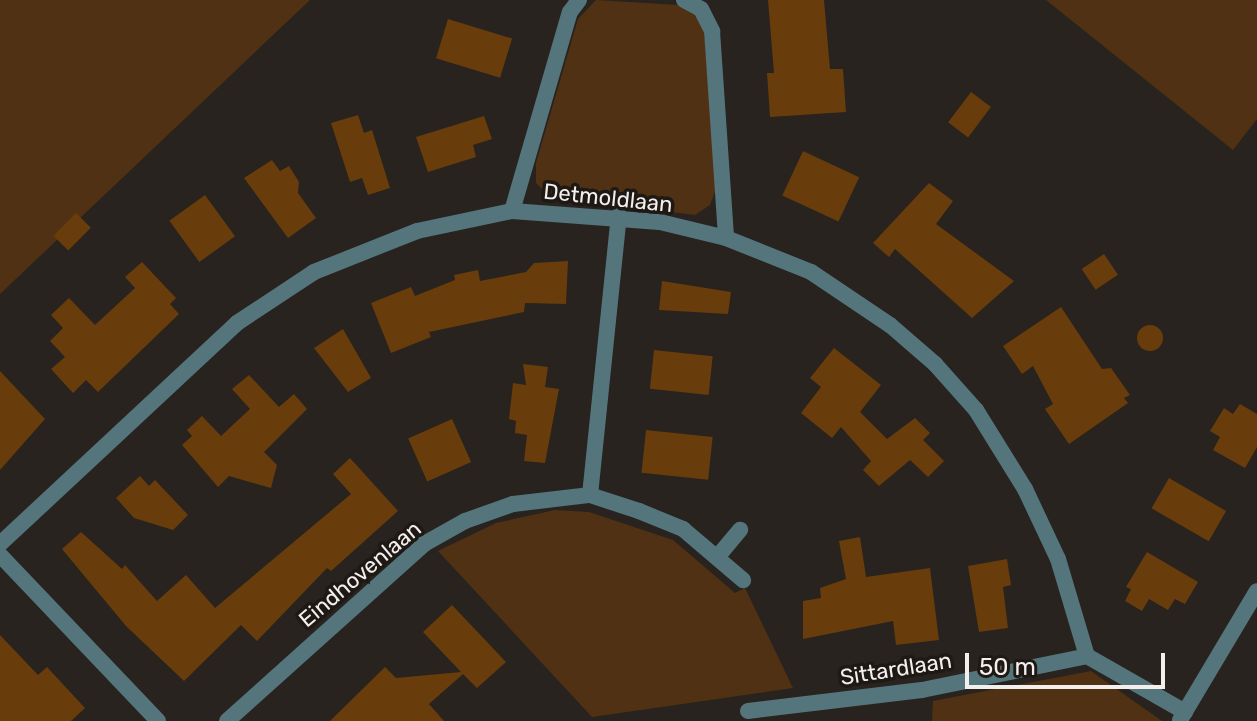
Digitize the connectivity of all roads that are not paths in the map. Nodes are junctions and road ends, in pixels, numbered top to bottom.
1 (579, 0) edge
2 (684, 0) edge
3 (512, 211) junction
4 (619, 216) junction
5 (726, 238) junction
6 (590, 495) junction
7 (740, 530) dead end
8 (0, 544) edge
9 (0, 555) edge
10 (719, 555) junction
11 (743, 580) dead end
12 (1257, 591) edge
13 (1087, 656) junction
14 (748, 711) dead end
15 (804, 712) edge
16 (1182, 717) edge
17 (158, 721) edge
18 (227, 721) edge

1 - 3 street
2 - 5 street
3 - 4 street, Detmoldlaan
3 - 8 street, Detmoldlaan
4 - 5 street, Detmoldlaan
4 - 6 street
5 - 13 street, Detmoldlaan
6 - 10 street, Eindhovenlaan
6 - 18 street, Eindhovenlaan
7 - 10 street
9 - 17 street
10 - 11 street, Eindhovenlaan
12 - 16 street
13 - 15 street, Sittardlaan
13 - 16 street
14 - 15 street, Sittardlaan

